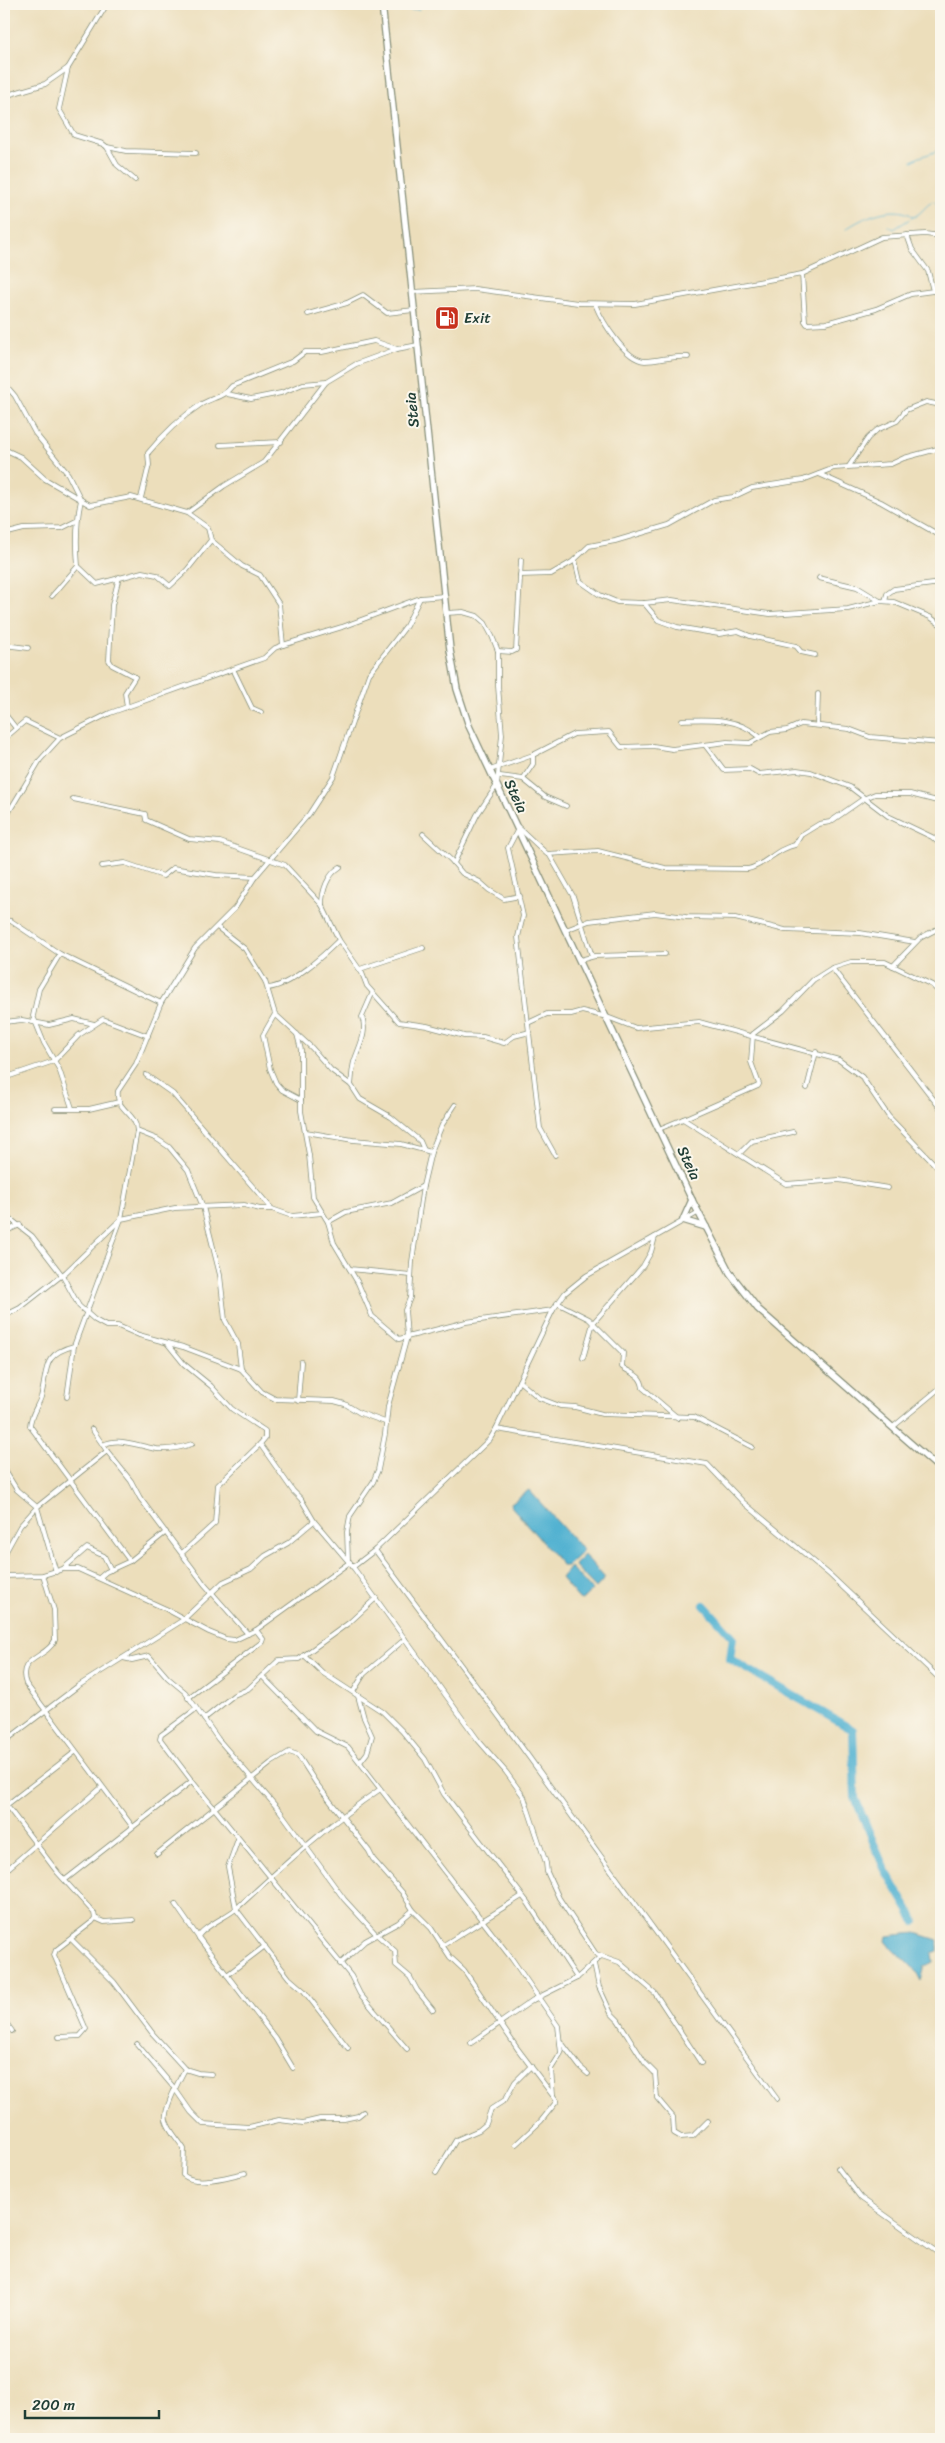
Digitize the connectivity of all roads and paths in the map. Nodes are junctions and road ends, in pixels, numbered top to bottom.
1 (107, 4) edge
2 (382, 4) edge
3 (68, 68) junction
4 (4, 96) edge
5 (107, 147) junction
6 (196, 153) dead end
7 (135, 180) dead end
8 (908, 235) junction
9 (941, 236) edge
10 (802, 274) junction
11 (933, 291) junction
12 (412, 292) junction
13 (941, 293) edge
14 (595, 304) junction
15 (414, 310) junction
16 (308, 314) dead end
17 (418, 345) junction
18 (397, 349) junction
19 (688, 356) dead end
20 (326, 382) junction
21 (4, 383) edge
22 (227, 394) junction
23 (941, 405) edge
24 (281, 442) junction
25 (220, 445) dead end
26 (941, 448) edge
27 (4, 450) edge
28 (849, 466) junction
29 (819, 474) junction
30 (141, 498) junction
31 (81, 500) junction
32 (187, 513) junction
33 (76, 522) junction
34 (4, 534) edge
35 (941, 536) edge
36 (211, 540) junction
37 (521, 560) dead end
38 (575, 560) junction
39 (78, 566) junction
40 (119, 576) junction
41 (520, 576) junction
42 (819, 578) dead end
43 (941, 583) edge
44 (52, 596) dead end
45 (444, 596) junction
46 (420, 598) junction
47 (880, 601) junction
48 (886, 601) junction
49 (644, 603) junction
50 (446, 614) junction
51 (941, 625) edge
52 (4, 645) edge
53 (283, 645) junction
54 (28, 648) dead end
55 (498, 651) junction
56 (815, 655) dead end
57 (234, 671) junction
58 (818, 694) dead end
59 (127, 707) junction
60 (261, 712) dead end
61 (4, 713) edge
62 (682, 720) dead end
63 (817, 725) junction
64 (15, 727) junction
65 (760, 737) junction
66 (60, 738) junction
67 (4, 739) edge
68 (941, 743) edge
69 (705, 745) junction
70 (533, 755) junction
71 (501, 766) junction
72 (490, 770) junction
73 (500, 776) junction
74 (523, 779) junction
75 (497, 786) junction
76 (72, 799) dead end
77 (863, 799) junction
78 (941, 802) edge
79 (566, 806) dead end
80 (4, 820) edge
81 (517, 826) junction
82 (422, 834) dead end
83 (941, 845) edge
84 (548, 854) junction
85 (271, 859) junction
86 (454, 863) junction
87 (102, 866) dead end
88 (340, 867) dead end
89 (255, 877) junction
90 (520, 896) junction
91 (322, 906) junction
92 (4, 920) edge
93 (581, 924) junction
94 (217, 927) junction
95 (941, 927) edge
96 (566, 930) junction
97 (339, 940) junction
98 (915, 942) junction
99 (423, 948) dead end
100 (60, 954) junction
101 (665, 954) dead end
102 (592, 956) junction
103 (580, 960) junction
104 (893, 966) junction
105 (832, 968) junction
106 (360, 969) junction
107 (268, 988) junction
108 (372, 994) junction
109 (941, 994) edge
110 (161, 1003) junction
111 (275, 1014) junction
112 (607, 1017) junction
113 (4, 1022) edge
114 (35, 1022) junction
115 (530, 1022) junction
116 (95, 1024) junction
117 (530, 1032) junction
118 (297, 1034) junction
119 (148, 1036) junction
120 (753, 1037) junction
121 (816, 1052) junction
122 (54, 1061) junction
123 (146, 1075) dead end
124 (4, 1078) edge
125 (351, 1086) junction
126 (807, 1088) dead end
127 (301, 1100) junction
128 (119, 1102) junction
129 (455, 1105) dead end
130 (72, 1108) junction
131 (55, 1109) dead end
132 (941, 1109) edge
133 (683, 1119) junction
134 (660, 1129) junction
135 (137, 1131) junction
136 (306, 1132) junction
137 (794, 1132) dead end
138 (424, 1150) junction
139 (431, 1152) junction
140 (739, 1154) junction
141 (555, 1155) dead end
142 (941, 1171) edge
143 (423, 1186) junction
144 (888, 1188) dead end
145 (692, 1200) junction
146 (203, 1207) junction
147 (272, 1209) junction
148 (698, 1212) junction
149 (322, 1213) junction
150 (4, 1214) edge
151 (121, 1219) junction
152 (683, 1220) junction
153 (328, 1222) junction
154 (20, 1225) junction
155 (706, 1228) junction
156 (4, 1232) edge
157 (655, 1237) junction
158 (350, 1269) junction
159 (62, 1275) junction
160 (411, 1275) junction
161 (557, 1303) junction
162 (553, 1310) junction
163 (86, 1312) junction
164 (4, 1316) edge
165 (593, 1324) junction
166 (407, 1337) junction
167 (167, 1343) junction
168 (74, 1346) junction
169 (584, 1358) dead end
170 (301, 1362) dead end
171 (241, 1369) junction
172 (519, 1381) junction
173 (941, 1387) edge
174 (67, 1397) dead end
175 (298, 1401) junction
176 (678, 1418) junction
177 (385, 1422) junction
178 (893, 1427) junction
179 (92, 1429) dead end
180 (496, 1429) junction
181 (192, 1444) dead end
182 (260, 1444) junction
183 (103, 1445) junction
184 (752, 1448) dead end
185 (107, 1451) junction
186 (4, 1469) edge
187 (941, 1470) edge
188 (69, 1482) junction
189 (37, 1507) junction
190 (314, 1521) junction
191 (166, 1532) junction
192 (375, 1550) junction
193 (182, 1552) junction
194 (4, 1554) edge
195 (130, 1561) junction
196 (349, 1561) junction
197 (353, 1567) junction
198 (63, 1569) junction
199 (111, 1570) junction
200 (56, 1572) junction
201 (44, 1575) junction
202 (4, 1576) edge
203 (100, 1578) junction
204 (212, 1592) junction
205 (376, 1598) junction
206 (183, 1620) junction
207 (256, 1630) junction
208 (248, 1634) junction
209 (405, 1639) junction
210 (304, 1655) junction
211 (123, 1658) junction
212 (262, 1676) junction
213 (941, 1680) edge
214 (353, 1692) junction
215 (358, 1696) junction
216 (188, 1698) junction
217 (196, 1709) junction
218 (45, 1710) junction
219 (204, 1719) junction
220 (4, 1742) edge
221 (75, 1752) junction
222 (360, 1762) junction
223 (253, 1779) junction
224 (192, 1781) junction
225 (102, 1787) junction
226 (379, 1790) junction
227 (5, 1805) edge
228 (215, 1809) junction
229 (343, 1818) junction
230 (132, 1826) junction
231 (238, 1839) junction
232 (37, 1843) junction
233 (307, 1847) junction
234 (157, 1854) dead end
235 (4, 1872) edge
236 (269, 1877) junction
237 (65, 1880) junction
238 (522, 1896) junction
239 (175, 1904) dead end
240 (236, 1909) junction
241 (413, 1910) junction
242 (95, 1918) junction
243 (133, 1920) dead end
244 (482, 1921) junction
245 (376, 1934) junction
246 (198, 1937) junction
247 (71, 1939) junction
248 (265, 1946) junction
249 (442, 1946) junction
250 (600, 1957) junction
251 (340, 1964) junction
252 (594, 1964) junction
253 (227, 1975) junction
254 (577, 1978) junction
255 (539, 1997) junction
256 (432, 2010) dead end
257 (4, 2020) edge
258 (500, 2022) junction
259 (12, 2031) dead end
260 (59, 2037) dead end
261 (561, 2042) junction
262 (471, 2043) dead end
263 (138, 2044) dead end
264 (348, 2048) dead end
265 (407, 2050) dead end
266 (701, 2063) dead end
267 (531, 2066) junction
268 (184, 2068) junction
269 (294, 2068) dead end
270 (211, 2074) dead end
271 (588, 2074) dead end
272 (175, 2089) junction
273 (553, 2095) junction
274 (777, 2099) dead end
275 (362, 2112) dead end
276 (708, 2121) dead end
277 (516, 2144) dead end
278 (838, 2168) dead end
279 (245, 2172) dead end
280 (436, 2173) dead end
281 (941, 2255) edge

1 - 3 street
2 - 12 main road, Steia
3 - 4 street
3 - 5 street
5 - 6 street
5 - 7 street
8 - 9 street
8 - 10 street
8 - 11 street
10 - 11 street
10 - 14 street
11 - 13 street
12 - 14 street
12 - 15 main road, Steia
14 - 19 street
15 - 16 street
15 - 17 main road, Steia
17 - 18 street
17 - 45 main road, Steia
18 - 20 street
18 - 22 street
20 - 22 street
20 - 24 street
21 - 31 street
22 - 30 street
23 - 28 street
24 - 25 street
24 - 32 street
26 - 28 street
27 - 31 street
28 - 29 street
29 - 35 street
29 - 38 street
30 - 31 street
30 - 32 street
31 - 33 street
32 - 36 street
33 - 34 street
33 - 39 street
36 - 40 street
36 - 53 street
37 - 41 street
38 - 41 street
38 - 49 street
39 - 40 street
39 - 44 street
40 - 59 street
41 - 55 street
42 - 47 street
43 - 48 street
45 - 46 street
45 - 50 main road, Steia
46 - 53 street
46 - 85 street
47 - 48 street
47 - 49 street
48 - 51 street
49 - 56 street
50 - 55 street
50 - 72 main road, Steia
52 - 54 street
53 - 57 street
55 - 71 street
57 - 59 street
57 - 60 street
58 - 63 street
59 - 66 street
61 - 64 street
62 - 65 street
63 - 65 street
63 - 68 street
64 - 66 street
64 - 67 street
65 - 69 street
66 - 80 street
69 - 70 street
69 - 77 street
70 - 71 street
70 - 74 street
71 - 72 street
71 - 73 street
72 - 75 main road, Steia
73 - 74 street
73 - 75 street
74 - 79 street
75 - 81 main road, Steia
75 - 86 street
76 - 85 street
77 - 78 street
77 - 83 street
77 - 84 street
81 - 84 street
81 - 90 street
81 - 96 main road, Steia
82 - 86 street
84 - 93 street
85 - 89 street
85 - 91 street
86 - 90 street
87 - 89 street
88 - 91 street
89 - 94 street
90 - 115 street
91 - 97 street
92 - 100 street
93 - 96 street
93 - 98 street
93 - 102 street
94 - 107 street
94 - 110 street
95 - 98 street
96 - 103 main road, Steia
97 - 106 street
97 - 107 street
98 - 104 street
99 - 106 street
100 - 110 street
100 - 114 street
101 - 102 street
102 - 103 street
103 - 112 main road, Steia
104 - 105 street
104 - 109 street
105 - 120 street
105 - 132 street
106 - 108 street
107 - 111 street
108 - 117 street
108 - 125 street
110 - 119 street
111 - 118 street
111 - 127 street
112 - 115 street
112 - 120 street
112 - 134 main road, Steia
113 - 114 street
114 - 116 street
114 - 122 street
115 - 117 street
116 - 119 street
116 - 122 street
117 - 141 street
118 - 125 street
118 - 127 street
119 - 128 street
120 - 121 street
120 - 133 street
121 - 126 street
121 - 142 street
122 - 124 street
122 - 130 street
123 - 147 street
125 - 138 street
127 - 136 street
128 - 130 street
128 - 135 street
129 - 139 street
130 - 131 street
133 - 134 street
133 - 140 street
134 - 145 main road, Steia
135 - 146 street
135 - 151 street
136 - 138 street
136 - 149 street
137 - 140 street
138 - 139 street
139 - 143 street
140 - 144 street
143 - 153 street
143 - 160 street
145 - 148 main road, Steia
145 - 152 main road
146 - 147 street
146 - 151 street
146 - 171 street
147 - 149 street
148 - 152 street
148 - 155 main road, Steia
149 - 153 street
150 - 154 street
151 - 159 street
151 - 163 street
152 - 155 main road
152 - 157 street
153 - 158 street
154 - 156 street
154 - 159 street
155 - 178 main road, Steia
157 - 161 street
157 - 165 street
158 - 160 street
158 - 166 street
159 - 163 street
159 - 164 street
160 - 166 street
161 - 162 street
161 - 165 street
162 - 166 street
162 - 172 street
163 - 167 street
163 - 168 street
165 - 169 street
165 - 176 street
166 - 177 street
167 - 171 street
167 - 182 street
168 - 174 street
168 - 188 street
170 - 175 street
171 - 175 street
172 - 176 street
172 - 180 street
173 - 178 street
175 - 177 street
176 - 184 street
177 - 196 street
178 - 187 main road, Steia
179 - 183 street
180 - 192 street
180 - 213 street
181 - 183 street
182 - 190 street
182 - 193 street
183 - 185 street
185 - 188 street
185 - 191 street
186 - 189 street
188 - 189 street
188 - 195 street
189 - 194 street
189 - 200 street
190 - 196 street
190 - 204 street
191 - 193 street
191 - 195 street
192 - 197 street
192 - 274 street
193 - 204 street
195 - 199 street
196 - 197 street
196 - 207 street
197 - 205 street
198 - 199 street
198 - 200 street
198 - 203 street
199 - 203 street
200 - 201 street
201 - 202 street
201 - 218 street
203 - 206 street
204 - 206 street
204 - 208 street
205 - 209 street
205 - 210 street
206 - 208 street
206 - 211 street
207 - 208 street
207 - 216 street
209 - 214 street
209 - 250 street
210 - 212 street
210 - 214 street
211 - 216 street
211 - 218 street
212 - 219 street
212 - 222 street
214 - 215 street
215 - 222 street
215 - 238 street
216 - 217 street
217 - 219 street
217 - 224 street
218 - 220 street
218 - 221 street
219 - 223 street
221 - 225 street
221 - 227 street
222 - 226 street
223 - 228 street
223 - 229 street
223 - 233 street
224 - 228 street
224 - 230 street
225 - 230 street
225 - 232 street
226 - 229 street
226 - 244 street
227 - 232 street
228 - 231 street
228 - 234 street
229 - 233 street
229 - 241 street
230 - 237 street
231 - 236 street
231 - 240 street
232 - 235 street
232 - 237 street
233 - 236 street
233 - 245 street
236 - 240 street
236 - 251 street
237 - 242 street
238 - 244 street
238 - 254 street
239 - 246 street
240 - 246 street
240 - 248 street
241 - 245 street
241 - 249 street
242 - 243 street
242 - 247 street
244 - 249 street
244 - 255 street
245 - 251 street
245 - 256 street
246 - 253 street
247 - 260 street
247 - 268 street
248 - 253 street
248 - 264 street
249 - 258 street
250 - 252 street
250 - 266 street
251 - 265 street
252 - 254 street
252 - 276 street
253 - 269 street
254 - 255 street
255 - 258 street
255 - 261 street
257 - 259 street
258 - 262 street
258 - 267 street
261 - 271 street
261 - 273 street
263 - 272 street
267 - 273 street
267 - 280 street
268 - 270 street
268 - 272 street
272 - 275 street
272 - 279 street
273 - 277 street
278 - 281 street

